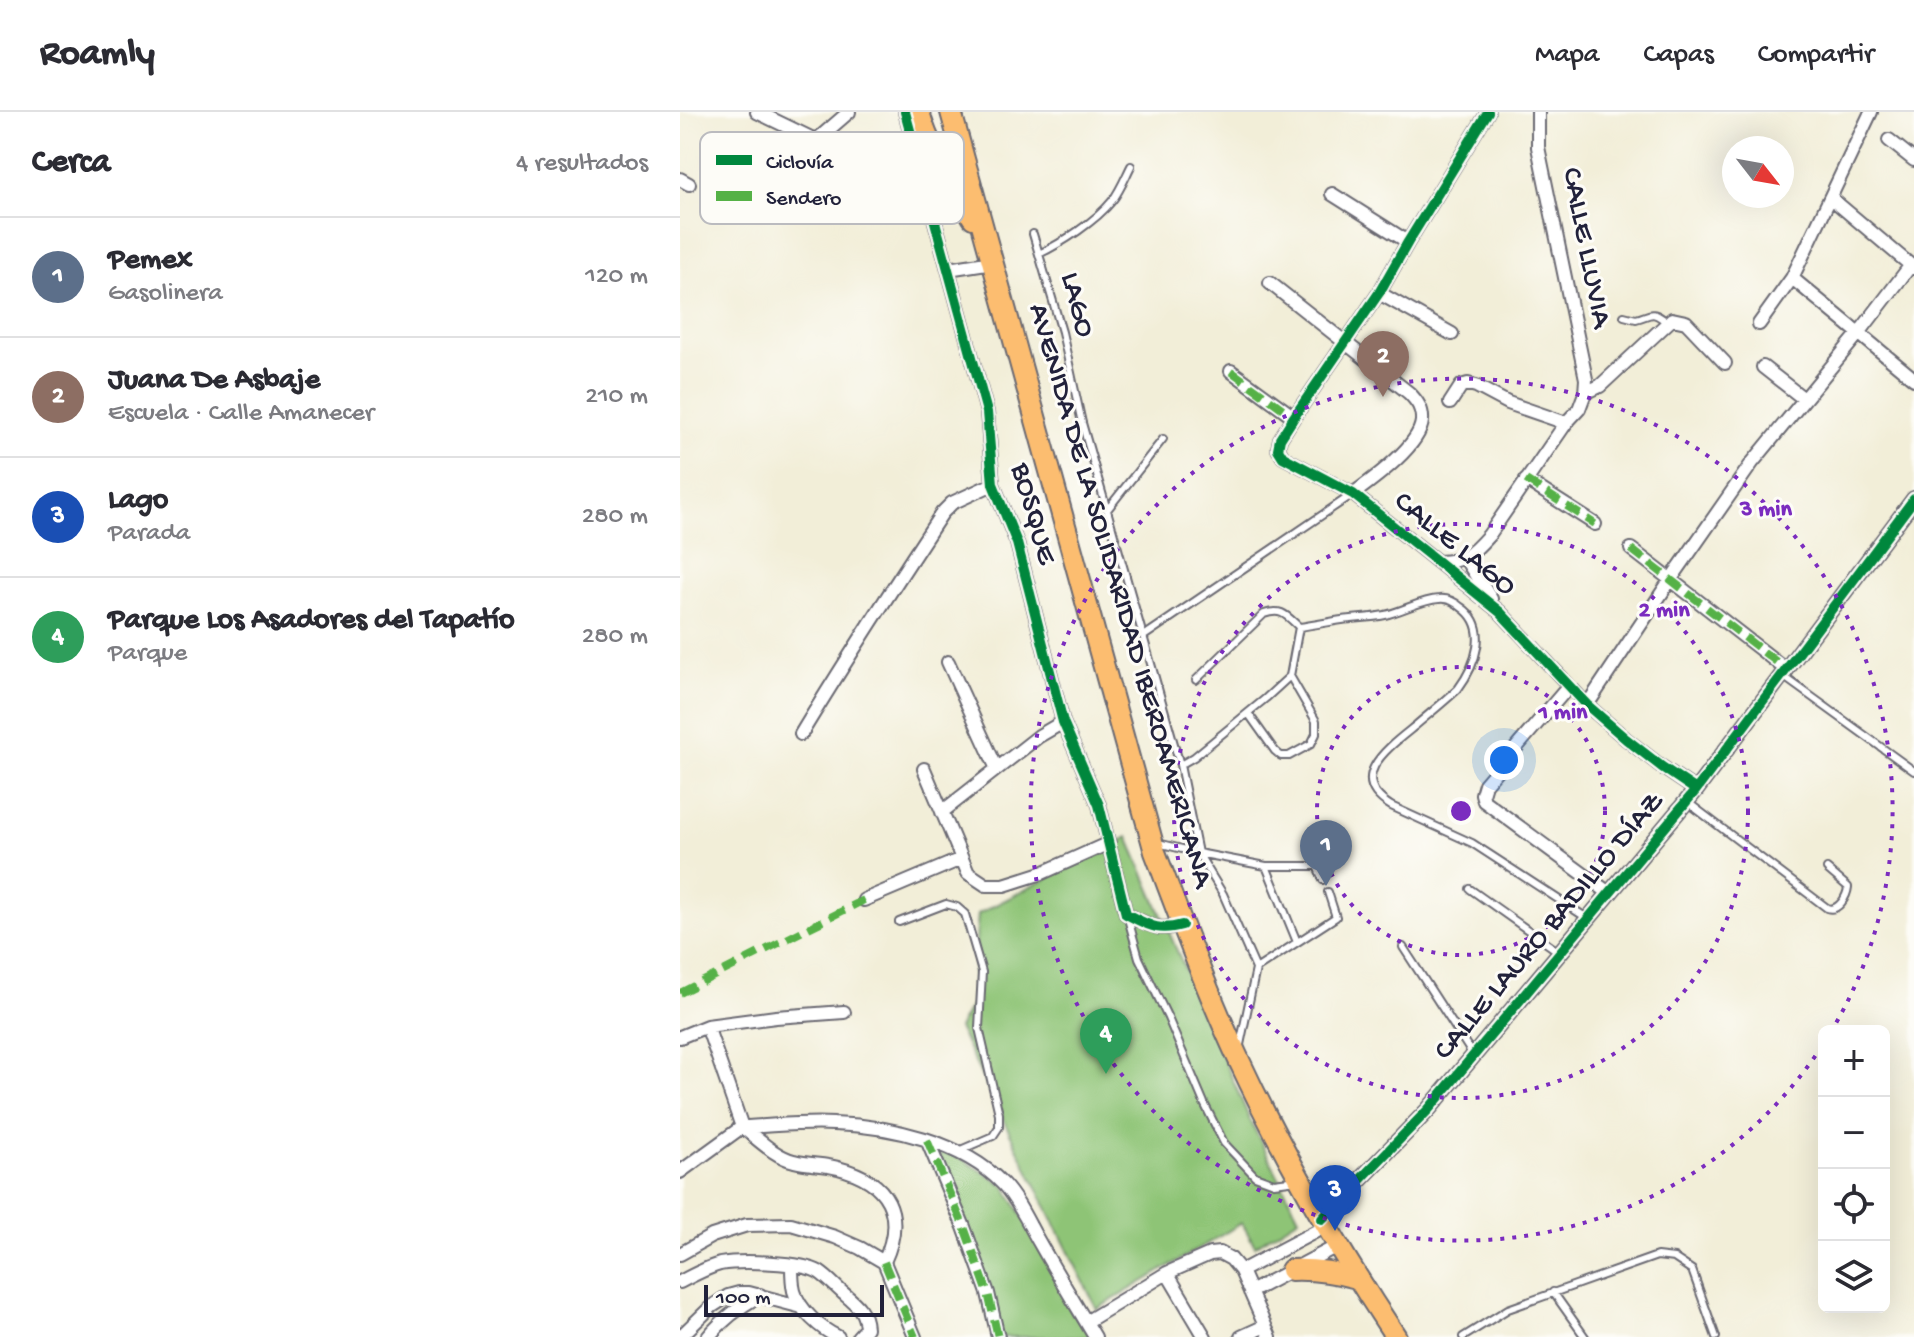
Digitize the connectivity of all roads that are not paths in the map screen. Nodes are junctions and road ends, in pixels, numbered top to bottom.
1 (757, 112) edge
2 (849, 112) edge
3 (905, 112) edge
4 (951, 112) edge
5 (1488, 112) edge
6 (1538, 112) edge
7 (1871, 112) edge
8 (917, 123) edge
9 (798, 132) edge
10 (825, 132) edge
11 (957, 132) edge
12 (1889, 140) dead end
13 (964, 158) edge
14 (1914, 160) edge
15 (1131, 166) dead end
16 (1332, 194) dead end
17 (1831, 198) junction
18 (964, 205) edge
19 (938, 224) edge
20 (1033, 234) dead end
21 (1408, 242) junction
22 (991, 254) junction
23 (1039, 254) junction
24 (1912, 267) edge
25 (948, 269) junction
26 (1792, 278) junction
27 (1270, 283) dead end
28 (1379, 293) junction
29 (1624, 316) dead end
30 (1674, 321) junction
31 (1759, 324) dead end
32 (1859, 333) junction
33 (1452, 334) dead end
34 (1345, 342) junction
35 (1725, 363) dead end
36 (1763, 367) dead end
37 (1231, 371) dead end
38 (1914, 379) edge
39 (1585, 393) junction
40 (1804, 399) junction
41 (1450, 403) dead end
42 (1294, 417) junction
43 (1566, 423) junction
44 (1163, 439) dead end
45 (1526, 480) junction
46 (993, 484) junction
47 (1353, 494) junction
48 (1914, 499) edge
49 (1107, 510) junction
50 (1595, 524) dead end
51 (1631, 549) dead end
52 (1465, 558) junction
53 (1438, 562) junction
54 (1671, 579) junction
55 (1500, 612) junction
56 (1299, 627) junction
57 (1144, 636) junction
58 (948, 662) dead end
59 (1785, 673) junction
60 (1290, 676) junction
61 (1196, 680) dead end
62 (1569, 686) junction
63 (1587, 705) junction
64 (1248, 713) junction
65 (1063, 722) junction
66 (801, 734) dead end
67 (1180, 765) junction
68 (924, 769) dead end
69 (997, 769) junction
70 (1914, 771) edge
71 (1691, 796) junction
72 (942, 812) junction
73 (1152, 842) junction
74 (1109, 843) junction
75 (1198, 853) junction
76 (961, 859) junction
77 (1266, 866) junction
78 (1827, 869) dead end
79 (1323, 880) dead end
80 (1470, 889) dead end
81 (1328, 892) dead end
82 (1609, 893) junction
83 (864, 900) dead end
84 (1126, 914) junction
85 (1587, 918) junction
86 (899, 922) dead end
87 (1182, 925) junction
88 (1297, 942) junction
89 (1403, 947) dead end
90 (1559, 952) junction
91 (1256, 969) junction
92 (844, 1012) dead end
93 (707, 1026) junction
94 (680, 1037) edge
95 (1474, 1055) junction
96 (1237, 1056) junction
97 (742, 1127) junction
98 (927, 1140) junction
99 (958, 1151) junction
100 (680, 1172) edge
101 (1300, 1179) junction
102 (1324, 1222) junction
103 (1337, 1246) junction
104 (680, 1254) edge
105 (884, 1262) junction
106 (792, 1265) junction
107 (1291, 1270) junction
108 (1241, 1271) junction
109 (1167, 1273) junction
110 (1357, 1278) junction
111 (680, 1282) edge
112 (1250, 1292) junction
113 (1553, 1292) junction
114 (760, 1295) junction
115 (802, 1307) junction
116 (1086, 1322) junction
117 (1268, 1331) edge
118 (862, 1332) edge
119 (1394, 1336) edge
120 (680, 1337) edge
121 (708, 1337) edge
122 (838, 1337) edge
123 (915, 1337) edge
124 (998, 1337) edge
125 (1095, 1337) edge
126 (1205, 1337) edge
127 (1241, 1337) edge
128 (1463, 1337) edge
129 (1585, 1337) edge
130 (1716, 1337) edge

1 - 9 street
2 - 10 street
3 - 8 street, BOSQUE
4 - 11 highway, AVENIDA DE LA SOLIDARIDAD IBEROAMERICANA
5 - 21 street
6 - 39 street, CALLE LLUVIA
7 - 17 street
12 - 14 street
13 - 22 highway, AVENIDA DE LA SOLIDARIDAD IBEROAMERICANA
15 - 23 lane
16 - 21 street
17 - 24 street
17 - 26 street
18 - 22 highway
19 - 25 street, BOSQUE
20 - 23 lane, LAGO
21 - 28 street
22 - 25 street
22 - 73 highway, AVENIDA DE LA SOLIDARIDAD IBEROAMERICANA
23 - 49 lane, LAGO
24 - 32 street
25 - 46 street, BOSQUE
26 - 31 street
26 - 32 street
27 - 34 street
28 - 33 street
28 - 34 street
29 - 30 lane
30 - 35 street
30 - 39 street
32 - 38 street
32 - 40 street
34 - 42 street
34 - 47 street
36 - 40 street
37 - 42 street
39 - 43 street
40 - 54 street
41 - 43 street
42 - 47 street, CALLE LAGO
43 - 45 street
44 - 49 lane
45 - 50 street
45 - 52 street
46 - 65 street, BOSQUE
46 - 66 street
47 - 53 street, CALLE LAGO
47 - 57 lane
48 - 59 street, CALLE LAURO BADILLO DÍAZ
49 - 57 lane, LAGO
51 - 54 street
52 - 53 street
52 - 55 street
53 - 55 street, CALLE LAGO
54 - 59 street
54 - 63 street
55 - 62 street, CALLE LAGO
56 - 60 lane
56 - 61 lane
56 - 85 lane
57 - 67 lane, LAGO
58 - 69 street
59 - 70 lane
59 - 71 street, CALLE LAURO BADILLO DÍAZ
60 - 64 lane
60 - 64 lane
62 - 63 street, CALLE LAGO
62 - 82 street
63 - 71 street, CALLE LAGO
64 - 67 lane
65 - 69 street
65 - 74 street, BOSQUE
67 - 75 lane, LAGO
68 - 72 street
69 - 72 street
71 - 78 lane
71 - 82 street, CALLE LAURO BADILLO DÍAZ
72 - 76 street
73 - 75 lane
73 - 87 highway, AVENIDA DE LA SOLIDARIDAD IBEROAMERICANA
74 - 76 street
74 - 84 street, BOSQUE
75 - 77 lane
75 - 91 lane, LAGO
76 - 83 street
77 - 79 lane
77 - 88 lane
80 - 90 lane
81 - 88 lane
82 - 85 street, CALLE LAURO BADILLO DÍAZ
84 - 87 street
84 - 101 lane, BOSQUE
85 - 90 street, CALLE LAURO BADILLO DÍAZ
86 - 99 lane
87 - 96 highway, AVENIDA DE LA SOLIDARIDAD IBEROAMERICANA
88 - 91 lane
89 - 95 lane
90 - 95 street, CALLE LAURO BADILLO DÍAZ
91 - 96 lane
92 - 93 street
93 - 94 street
93 - 97 street
95 - 102 street, CALLE LAURO BADILLO DÍAZ
96 - 101 highway, AVENIDA DE LA SOLIDARIDAD IBEROAMERICANA
97 - 98 street
97 - 100 street
97 - 105 street
98 - 99 street
98 - 124 street
99 - 116 street
101 - 102 highway, AVENIDA DE LA SOLIDARIDAD IBEROAMERICANA
102 - 103 highway, AVENIDA DE LA SOLIDARIDAD IBEROAMERICANA
102 - 108 street
103 - 107 street
103 - 110 highway, AVENIDA DE LA SOLIDARIDAD IBEROAMERICANA
104 - 105 street
105 - 123 street
106 - 111 street
106 - 115 street
106 - 118 street
107 - 110 highway
107 - 112 street
108 - 109 street
108 - 112 street
109 - 116 street
109 - 126 street
110 - 119 highway, AVENIDA DE LA SOLIDARIDAD IBEROAMERICANA
112 - 117 street
113 - 128 lane
113 - 129 lane
113 - 130 lane
114 - 115 street
114 - 120 street
114 - 121 street
115 - 122 street
116 - 125 street
117 - 127 street

